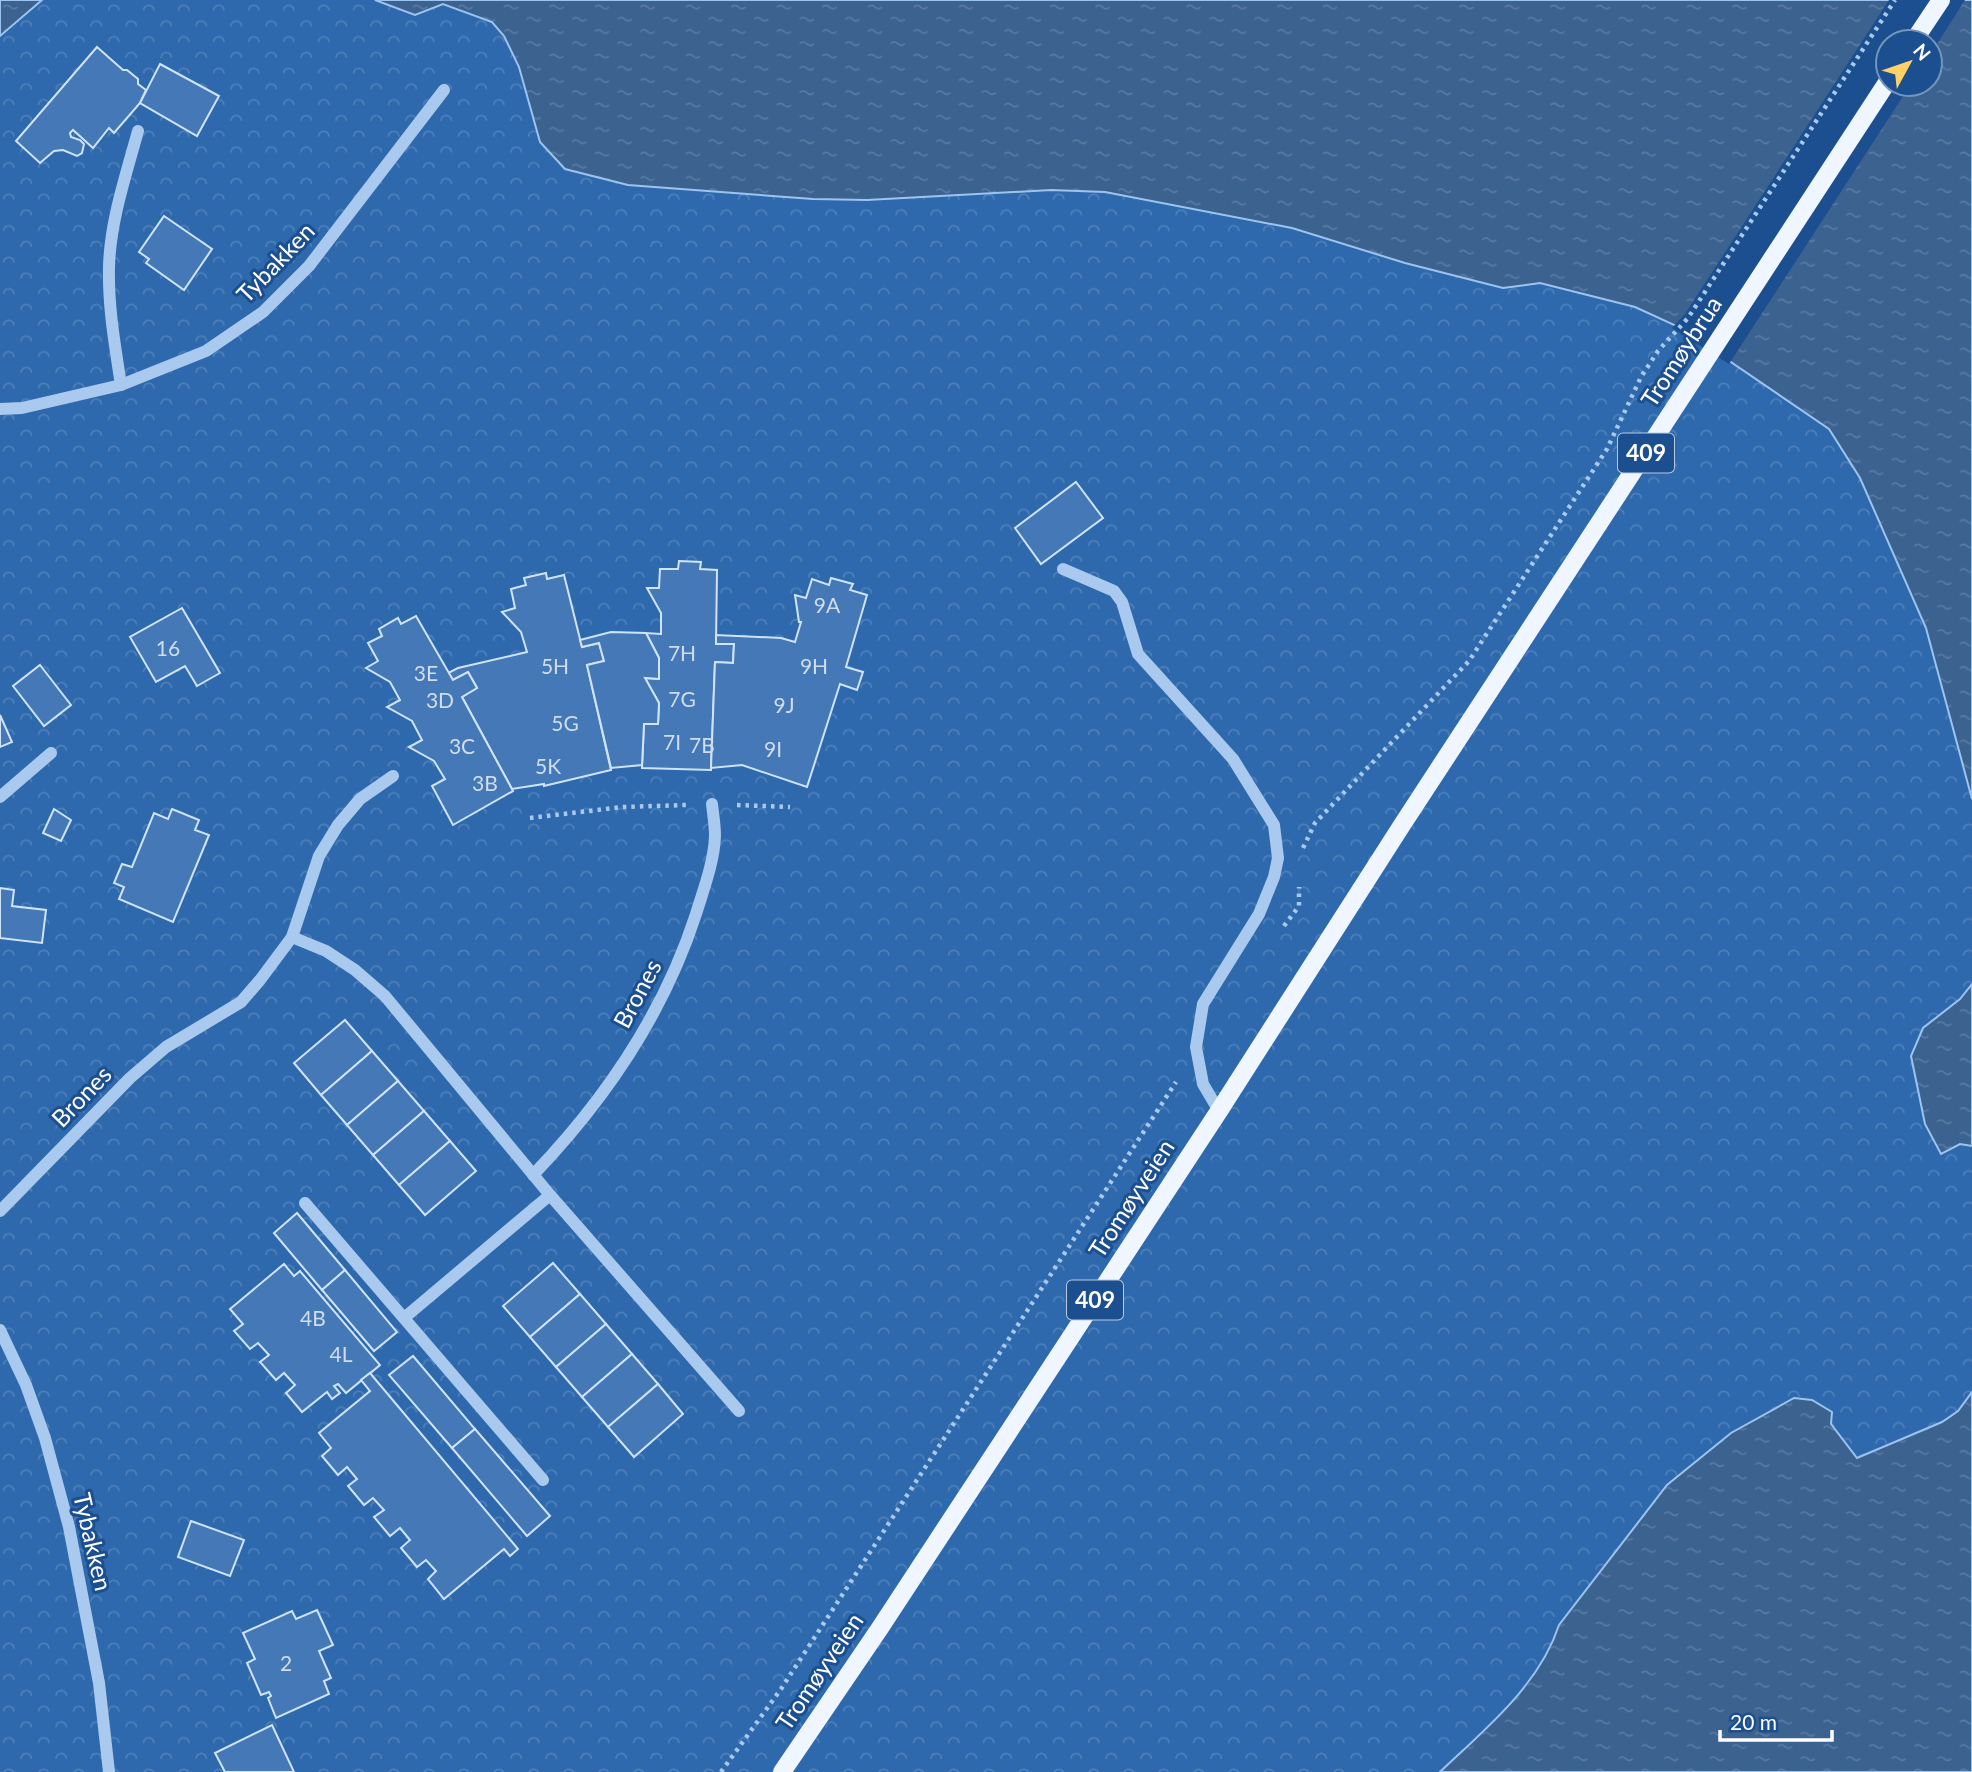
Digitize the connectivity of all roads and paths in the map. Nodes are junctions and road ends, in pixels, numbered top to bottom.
1 (1895, 0) edge
2 (1941, 0) edge
3 (1922, 28) edge
4 (444, 90) dead end
5 (1877, 98) edge
6 (138, 131) dead end
7 (121, 384) junction
8 (0, 409) edge
9 (1063, 569) dead end
10 (51, 754) dead end
11 (393, 776) dead end
12 (0, 797) edge
13 (712, 804) junction
14 (790, 807) dead end
15 (530, 818) dead end
16 (1402, 825) joint
17 (1299, 857) dead end
18 (1299, 882) dead end
19 (1283, 928) dead end
20 (292, 937) junction
21 (1196, 1047) junction
22 (1219, 1111) junction
23 (533, 1175) junction
24 (550, 1195) junction
25 (305, 1203) dead end
26 (0, 1211) edge
27 (404, 1318) junction
28 (0, 1330) edge
29 (739, 1411) dead end
30 (543, 1480) dead end
31 (109, 1772) edge
32 (721, 1772) edge
33 (782, 1772) edge

1 - 17 path
2 - 3 main road
4 - 7 street, Tybakken
5 - 16 main road, Tromøybrua / 409
6 - 7 street
7 - 8 street, Tybakken
9 - 21 street
10 - 12 street
11 - 20 street, Brones
13 - 14 path
13 - 15 path
13 - 23 street, Brones
16 - 22 main road, Tromøyveien / 409
18 - 19 path
20 - 23 street
20 - 26 street, Brones
21 - 22 street
21 - 32 path
22 - 33 main road, Tromøyveien / 409
23 - 24 street
24 - 27 street
24 - 29 street
25 - 27 street
27 - 30 street
28 - 31 street, Tybakken

